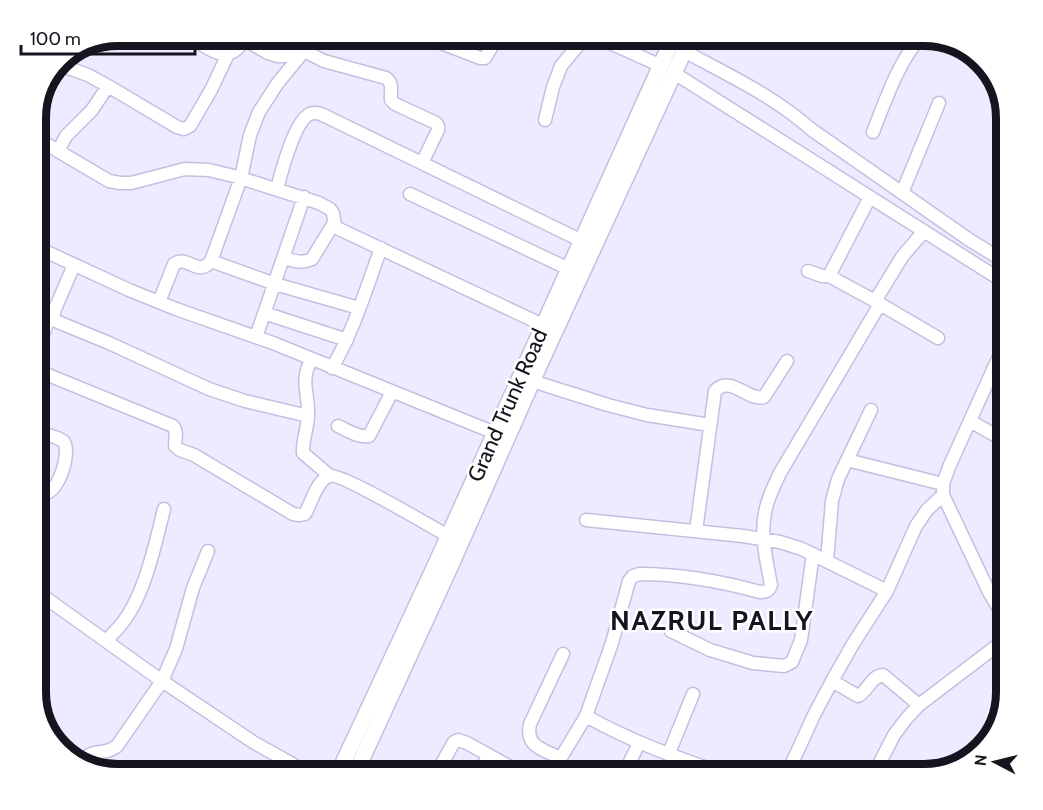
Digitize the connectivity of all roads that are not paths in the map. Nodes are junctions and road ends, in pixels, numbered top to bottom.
1 (206, 47) edge
2 (238, 47) edge
3 (259, 47) edge
4 (452, 47) edge
5 (492, 47) edge
6 (577, 47) edge
7 (619, 47) edge
8 (669, 47) edge
9 (686, 47) edge
10 (912, 47) edge
11 (304, 51) junction
12 (684, 51) junction
13 (228, 54) junction
14 (70, 65) edge
15 (661, 66) junction
16 (675, 73) junction
17 (108, 86) junction
18 (939, 103) dead end
19 (545, 120) dead end
20 (873, 132) dead end
21 (47, 144) edge
22 (58, 151) junction
23 (422, 163) junction
24 (241, 178) junction
25 (277, 189) junction
26 (902, 193) junction
27 (410, 194) dead end
28 (304, 197) junction
29 (870, 197) junction
30 (334, 223) junction
31 (924, 231) junction
32 (582, 241) junction
33 (381, 248) junction
34 (47, 252) edge
35 (996, 256) edge
36 (284, 258) junction
37 (211, 261) junction
38 (74, 265) junction
39 (569, 269) junction
40 (808, 271) dead end
41 (829, 276) junction
42 (996, 276) edge
43 (275, 284) junction
44 (159, 302) junction
45 (878, 302) junction
46 (359, 308) junction
47 (264, 313) junction
48 (53, 315) junction
49 (47, 324) edge
50 (543, 325) junction
51 (256, 337) junction
52 (938, 338) dead end
53 (348, 340) junction
54 (312, 359) junction
55 (788, 361) dead end
56 (996, 363) edge
57 (332, 368) junction
58 (993, 369) junction
59 (996, 370) edge
60 (47, 374) edge
61 (532, 381) junction
62 (392, 392) junction
63 (870, 410) dead end
64 (308, 417) junction
65 (970, 421) junction
66 (710, 425) junction
67 (338, 426) dead end
68 (495, 433) junction
69 (47, 436) edge
70 (996, 436) edge
71 (847, 460) junction
72 (330, 476) junction
73 (944, 490) junction
74 (47, 494) edge
75 (164, 509) dead end
76 (586, 519) dead end
77 (696, 531) junction
78 (448, 536) junction
79 (763, 538) junction
80 (208, 550) dead end
81 (813, 554) junction
82 (827, 561) junction
83 (887, 591) junction
84 (47, 599) edge
85 (996, 604) edge
86 (671, 631) dead end
87 (106, 640) junction
88 (996, 646) edge
89 (563, 654) dead end
90 (162, 681) junction
91 (832, 681) junction
92 (693, 694) dead end
93 (919, 705) junction
94 (586, 716) junction
95 (639, 742) junction
96 (669, 753) junction
97 (87, 756) edge
98 (488, 756) junction
99 (560, 758) junction
100 (292, 764) edge
101 (343, 764) edge
102 (360, 764) edge
103 (442, 764) edge
104 (484, 764) edge
105 (504, 764) edge
106 (557, 764) edge
107 (629, 764) edge
108 (690, 764) edge
109 (792, 764) edge
110 (879, 764) edge

1 - 13 street
2 - 13 street
3 - 11 street
4 - 5 street
6 - 19 street
7 - 15 street
8 - 15 main road, Grand Trunk Road
9 - 12 main road, Grand Trunk Road
10 - 20 street
11 - 23 street
11 - 24 street
12 - 16 main road, Grand Trunk Road
12 - 26 street
13 - 17 street
14 - 17 street
15 - 32 main road, Grand Trunk Road
16 - 29 street
16 - 61 main road, Grand Trunk Road
17 - 22 street
18 - 26 street
21 - 22 street
22 - 24 street
23 - 25 street
23 - 32 street
24 - 25 street
24 - 37 street
25 - 28 street
26 - 35 street
27 - 39 street
28 - 30 street
28 - 36 street
29 - 31 street
29 - 41 street
30 - 33 street
30 - 36 street
31 - 42 street
31 - 45 street
32 - 39 main road, Grand Trunk Road
33 - 46 street
33 - 50 street
34 - 38 street
36 - 43 street
37 - 43 street
37 - 44 street
38 - 44 street
38 - 48 street
39 - 50 main road, Grand Trunk Road
40 - 41 street
41 - 45 street
43 - 46 street
43 - 47 street
44 - 51 street
45 - 52 street
45 - 79 street
46 - 53 street
47 - 51 street
47 - 53 street
48 - 49 street
48 - 64 street
50 - 68 main road, Grand Trunk Road
51 - 54 street
53 - 57 street
54 - 57 street
54 - 64 street
55 - 66 street
56 - 58 street
57 - 62 street
58 - 59 street
58 - 65 street
60 - 72 street
61 - 66 street
61 - 102 main road, Grand Trunk Road
62 - 67 street
62 - 68 street
63 - 71 street
64 - 72 street
65 - 70 street
65 - 73 street
66 - 77 street
68 - 78 main road, Grand Trunk Road
69 - 74 street
71 - 73 street
71 - 82 street
72 - 78 street
73 - 83 street
73 - 85 street
75 - 87 street
76 - 77 street
77 - 79 street
78 - 101 main road, Grand Trunk Road
79 - 81 street
79 - 94 street
80 - 90 street
81 - 82 street
81 - 86 street
82 - 83 street
83 - 91 street
84 - 87 street
87 - 90 street
88 - 93 street
89 - 99 street
90 - 97 street
90 - 100 street
91 - 93 street
91 - 109 street
92 - 96 street
93 - 110 street
94 - 95 street
94 - 99 street
95 - 96 street
95 - 107 street
96 - 108 street
98 - 103 street
98 - 104 street
98 - 105 street
99 - 106 street

